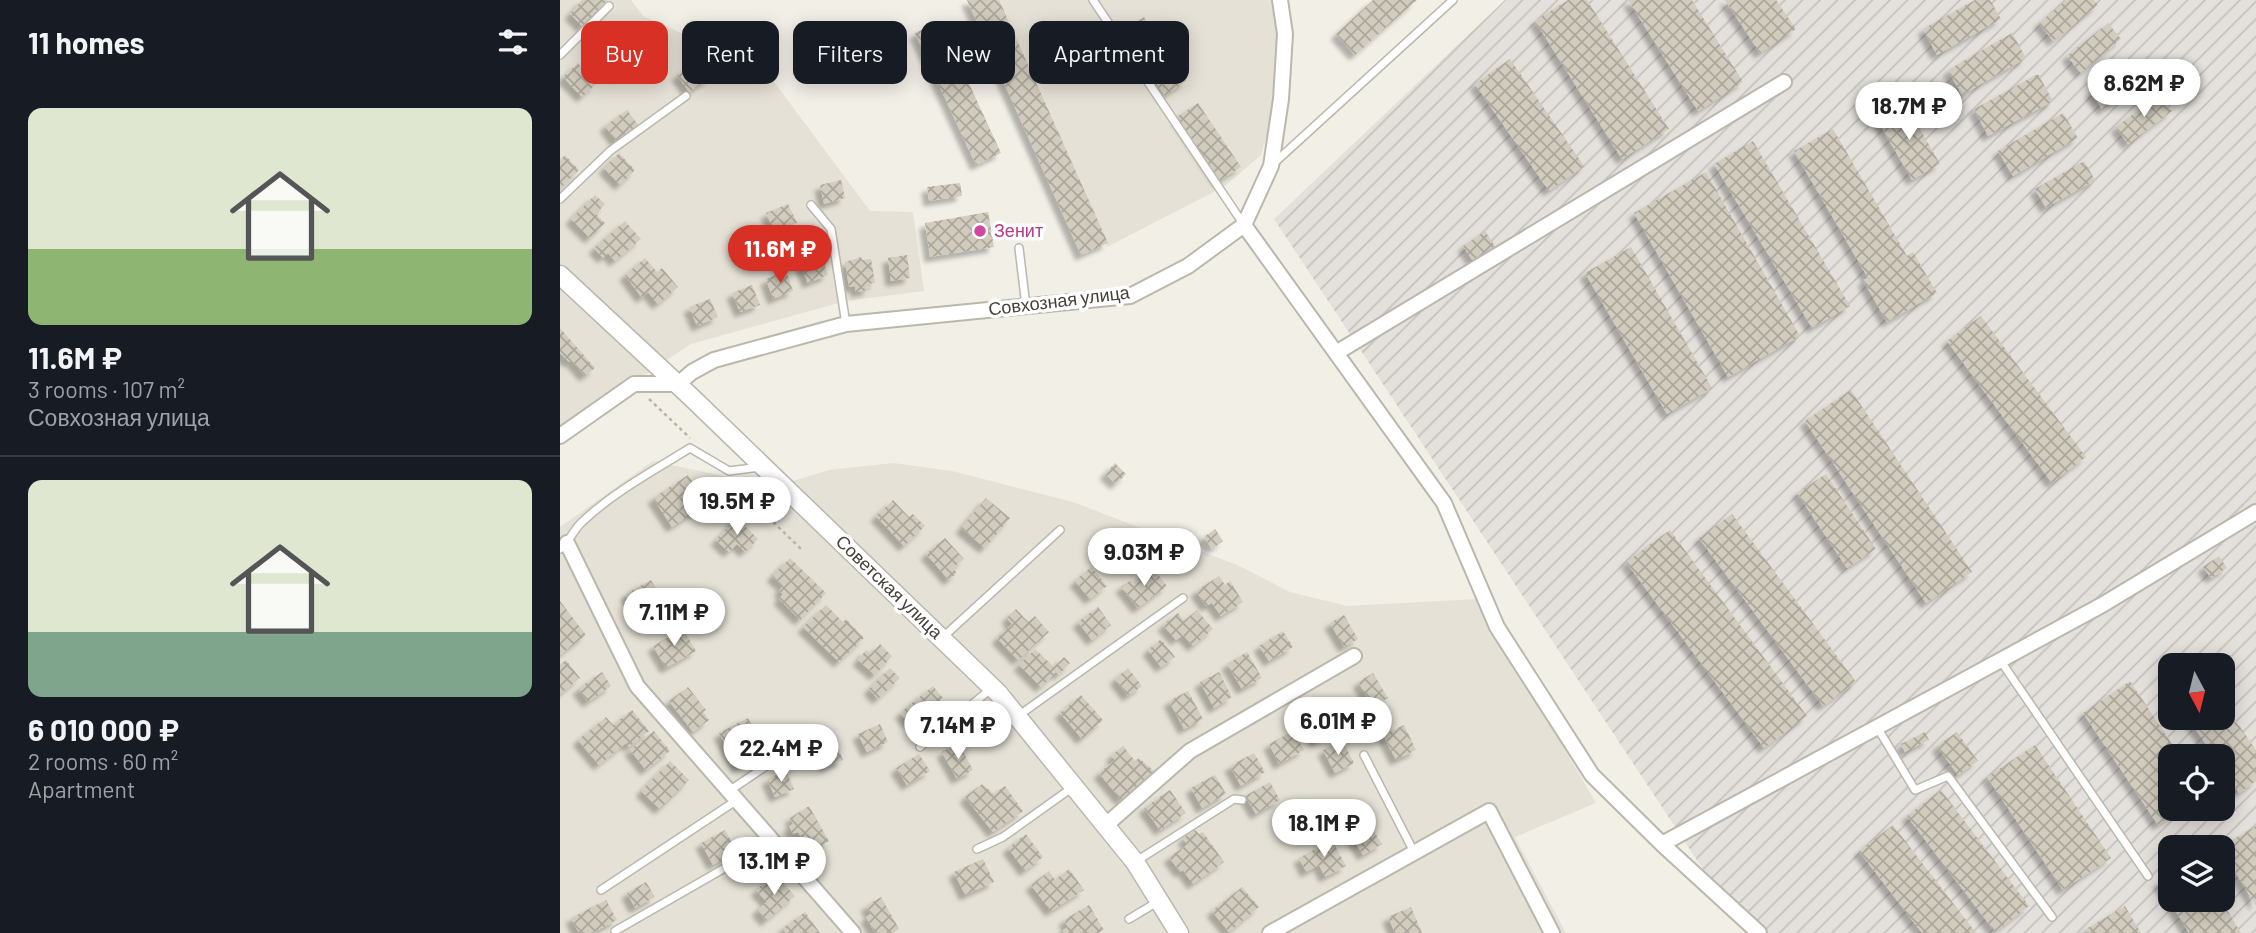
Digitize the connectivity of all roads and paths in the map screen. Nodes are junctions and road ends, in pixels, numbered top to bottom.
1 (1093, 0) edge
2 (1280, 0) edge
3 (1453, 0) edge
4 (609, 6) dead end
5 (560, 55) edge
6 (1784, 82) dead end
7 (686, 96) dead end
8 (1271, 166) junction
9 (560, 199) edge
10 (811, 205) dead end
11 (1244, 225) junction
12 (1019, 248) dead end
13 (561, 278) edge
14 (1026, 306) junction
15 (846, 324) junction
16 (1336, 354) junction
17 (684, 389) junction
18 (658, 407) dead end
19 (560, 436) edge
20 (710, 460) junction
21 (764, 467) junction
22 (2256, 512) edge
23 (1060, 530) dead end
24 (563, 546) edge
25 (802, 550) dead end
26 (1183, 598) dead end
27 (942, 639) junction
28 (1354, 656) dead end
29 (2000, 660) junction
30 (992, 688) junction
31 (1017, 717) junction
32 (1877, 727) junction
33 (808, 747) dead end
34 (920, 747) dead end
35 (1364, 755) dead end
36 (1074, 786) junction
37 (733, 795) junction
38 (1242, 800) dead end
39 (1105, 825) junction
40 (772, 841) junction
41 (1662, 844) junction
42 (977, 849) dead end
43 (1414, 852) junction
44 (1135, 862) junction
45 (2148, 876) dead end
46 (601, 890) dead end
47 (1159, 901) junction
48 (2052, 917) dead end
49 (1129, 919) dead end
50 (615, 931) dead end
51 (853, 933) edge
52 (1179, 933) edge
53 (1270, 933) edge
54 (1552, 933) edge
55 (1759, 933) edge

1 - 11 lane
2 - 8 street, Совхозная улица
3 - 8 lane
4 - 5 lane
6 - 16 street
7 - 9 lane
8 - 11 street, Совхозная улица
10 - 15 lane
11 - 14 street, Совхозная улица
11 - 16 street
12 - 14 lane
13 - 17 street, Советская улица
14 - 15 street, Совхозная улица
15 - 17 street, Совхозная улица
16 - 41 street
17 - 19 street
17 - 21 street, Советская улица
18 - 20 path
20 - 21 lane
20 - 24 lane
20 - 25 path
21 - 27 street, Советская улица
22 - 29 street
23 - 27 lane
24 - 37 street
26 - 31 lane
27 - 30 street, Советская улица
28 - 39 street
29 - 32 street
29 - 45 lane
30 - 31 street, Советская улица
30 - 34 lane
31 - 36 street, Советская улица
32 - 41 street
32 - 48 lane
33 - 37 lane
35 - 43 lane
36 - 39 street, Советская улица
36 - 42 lane
37 - 40 street
37 - 46 lane
38 - 44 lane
39 - 44 street, Советская улица
40 - 50 lane
40 - 51 street
41 - 55 street
43 - 53 street
43 - 54 street
44 - 47 street, Советская улица
47 - 49 lane
47 - 52 street, Советская улица

